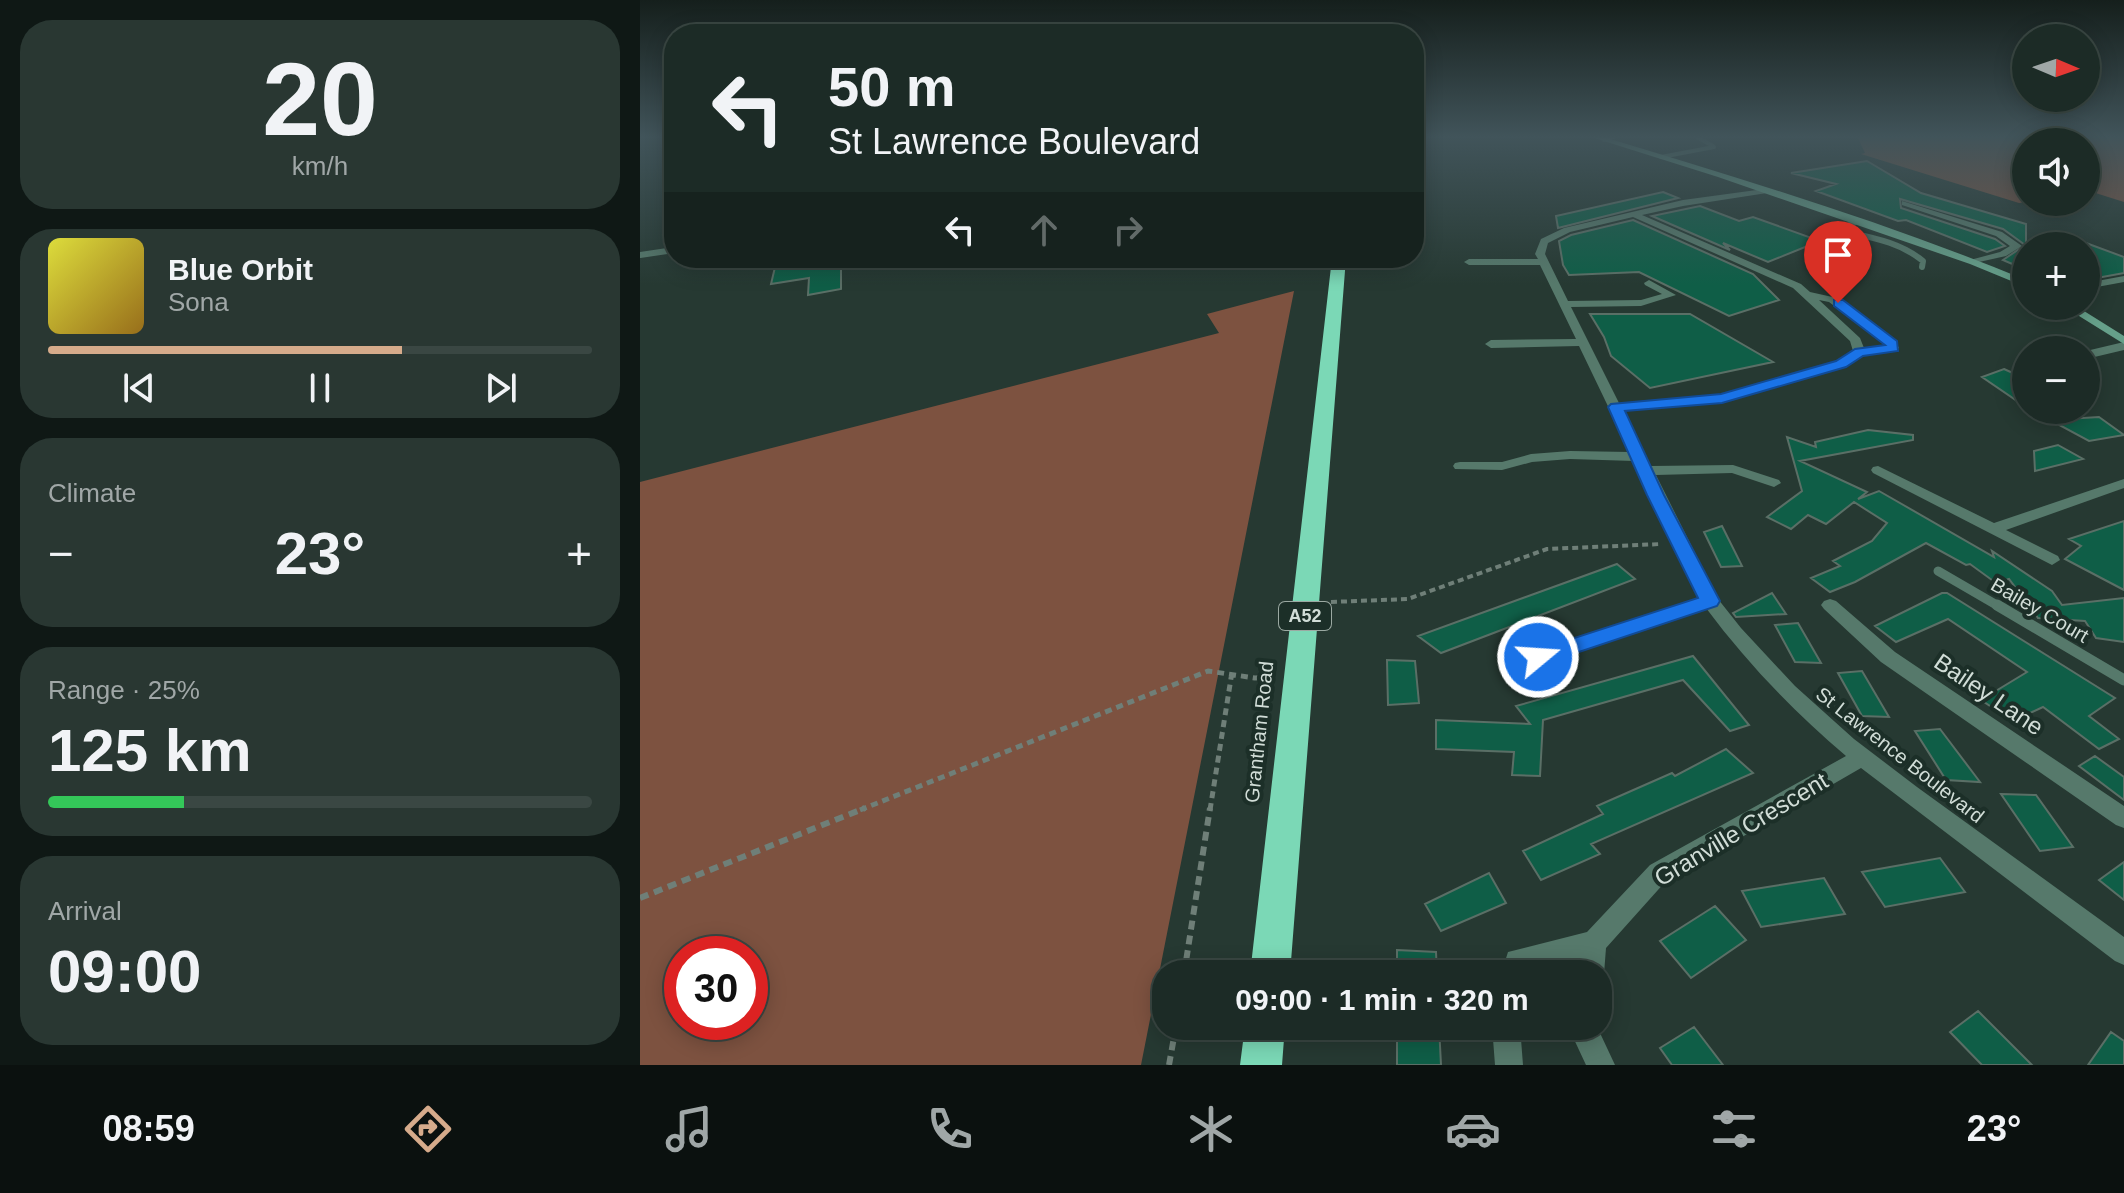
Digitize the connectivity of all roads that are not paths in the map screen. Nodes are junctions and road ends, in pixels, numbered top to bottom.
1 (1748, 186) edge
2 (1764, 191) junction
3 (1911, 207) dead end
4 (1635, 215) junction
5 (1854, 223) junction
6 (664, 251) edge
7 (640, 255) edge
8 (1469, 262) dead end
9 (1543, 262) junction
10 (1973, 262) junction
11 (1922, 267) dead end
12 (1338, 268) edge
13 (2012, 278) edge
14 (2124, 279) edge
15 (1649, 283) dead end
16 (2100, 283) edge
17 (1810, 295) junction
18 (1565, 304) junction
19 (2089, 320) edge
20 (1585, 342) junction
21 (2124, 343) edge
22 (1491, 344) dead end
23 (2100, 351) edge
24 (1859, 352) junction
25 (1616, 407) junction
26 (1642, 464) junction
27 (1460, 466) dead end
28 (1878, 470) dead end
29 (1774, 483) dead end
30 (2124, 483) edge
31 (1993, 529) junction
32 (2052, 560) dead end
33 (1938, 571) dead end
34 (1710, 601) junction
35 (1830, 605) dead end
36 (1538, 657) dead end
37 (2124, 680) edge
38 (1861, 758) junction
39 (2124, 818) edge
40 (1594, 943) junction
41 (2124, 952) edge
42 (1271, 960) edge
43 (1521, 960) edge
44 (1592, 960) edge
45 (1264, 1040) edge
46 (1507, 1040) edge
47 (1588, 1040) edge
48 (1261, 1065) edge
49 (1509, 1065) edge
50 (1601, 1065) edge

1 - 2 street
2 - 4 street
2 - 5 street
3 - 10 street
4 - 9 street
4 - 17 street
5 - 10 street
5 - 11 lane
6 - 7 lane
8 - 9 street
9 - 18 street, St Lawrence Boulevard
10 - 13 street
12 - 42 highway, Grantham Road / A52
14 - 16 street
15 - 18 street
17 - 24 street
17 - 24 street
18 - 20 street, St Lawrence Boulevard
19 - 21 street
20 - 22 street
20 - 25 street, St Lawrence Boulevard
21 - 23 street
24 - 25 street
25 - 26 street, St Lawrence Boulevard
26 - 27 street
26 - 29 street
26 - 34 street, St Lawrence Boulevard
28 - 31 street
30 - 31 street
31 - 32 street
33 - 37 lane, Bailey Court
34 - 36 street
34 - 38 street, St Lawrence Boulevard
35 - 39 street, Bailey Lane
38 - 40 street, Granville Crescent
38 - 41 street, St Lawrence Boulevard
40 - 43 street
40 - 44 street
45 - 48 highway
46 - 49 street
47 - 50 street

